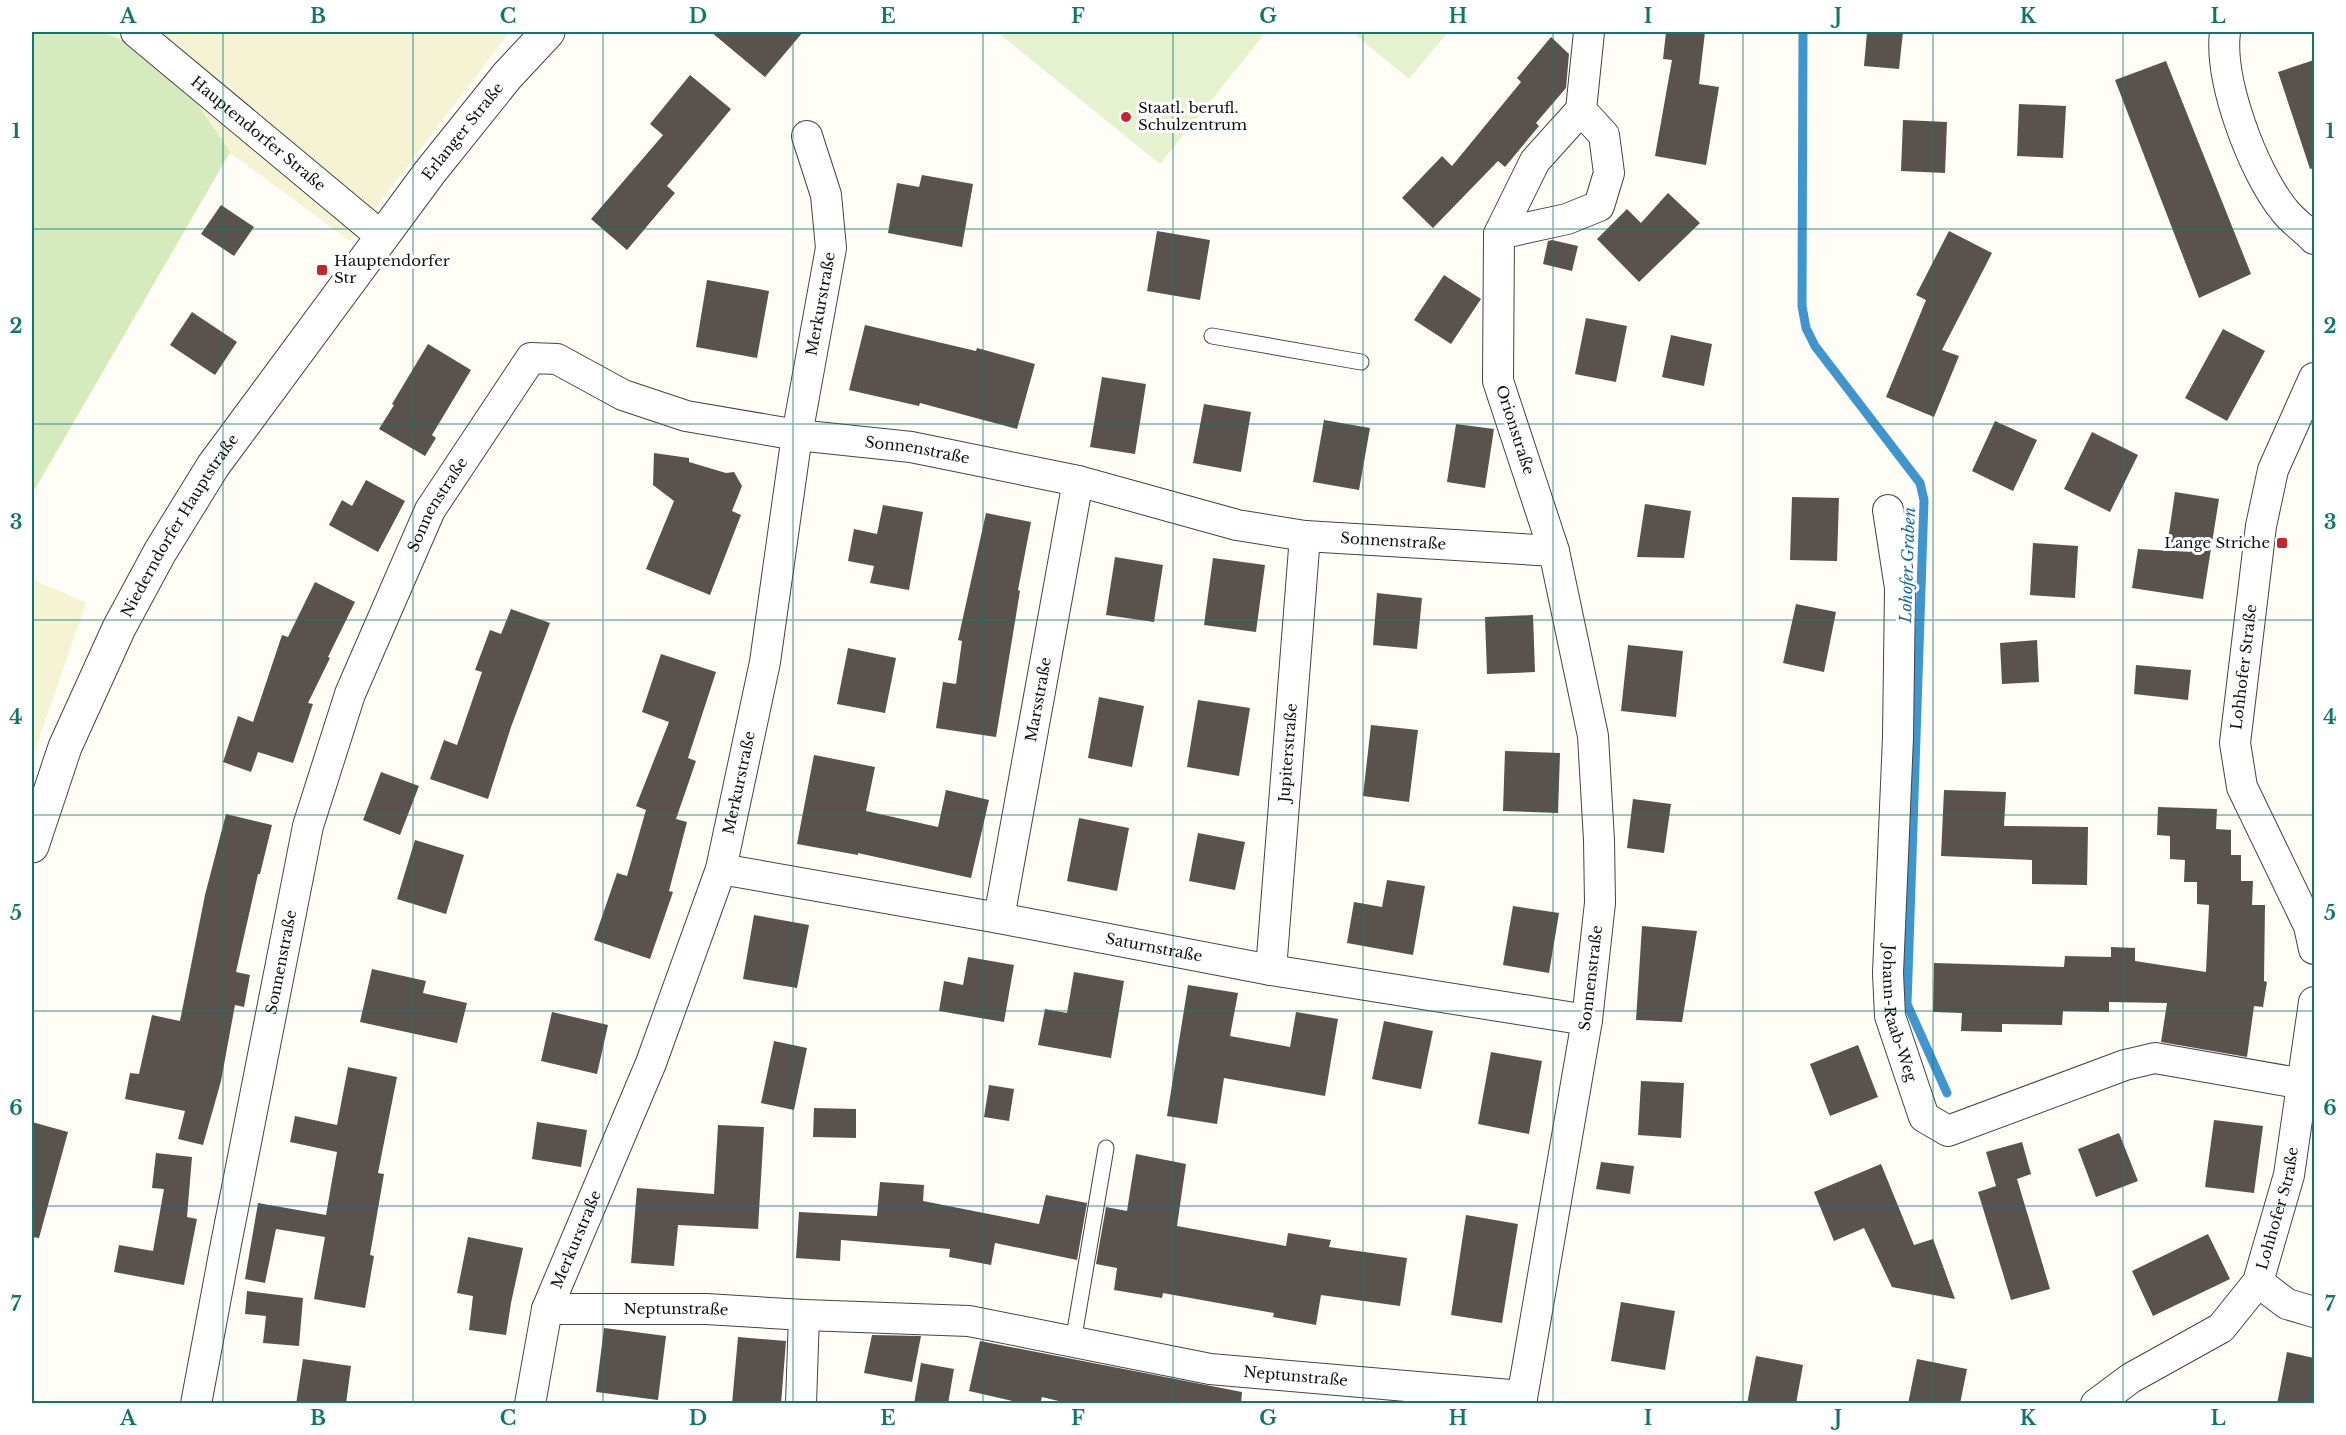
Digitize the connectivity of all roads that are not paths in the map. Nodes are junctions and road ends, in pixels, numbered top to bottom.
1 (136, 32) edge
2 (548, 32) edge
3 (1589, 32) edge
4 (2225, 32) edge
5 (1581, 110) junction
6 (807, 136) dead end
7 (1499, 234) junction
8 (381, 236) junction
9 (2314, 238) edge
10 (1212, 336) dead end
11 (1361, 362) dead end
12 (2314, 378) edge
13 (797, 435) junction
14 (1078, 481) junction
15 (1888, 510) dead end
16 (1305, 536) junction
17 (1554, 551) junction
18 (32, 846) edge
19 (721, 869) junction
20 (999, 918) junction
21 (2314, 949) edge
22 (1271, 970) junction
23 (2314, 1002) edge
24 (1587, 1020) junction
25 (2303, 1084) junction
26 (1106, 1148) dead end
27 (2258, 1282) junction
28 (547, 1309) junction
29 (2314, 1312) edge
30 (804, 1315) junction
31 (1073, 1342) junction
32 (1522, 1400) edge
33 (196, 1404) edge
34 (530, 1404) edge
35 (801, 1404) edge
36 (2096, 1404) edge

1 - 8 street, Hauptendorfer Straße
2 - 8 street, Erlanger Straße
3 - 5 street
4 - 9 street
5 - 7 street, Orionstraße
5 - 7 street
6 - 13 street, Merkurstraße
7 - 17 street, Orionstraße
8 - 18 street, Niederndorfer Hauptstraße
10 - 11 lane
12 - 21 street, Lohhofer Straße
13 - 14 street, Sonnenstraße
13 - 19 street, Merkurstraße
13 - 33 street, Sonnenstraße
14 - 16 street, Sonnenstraße
14 - 20 street, Marsstraße
15 - 25 street, Johann-Raab-Weg
16 - 17 street, Sonnenstraße
16 - 22 street, Jupiterstraße
17 - 24 street, Sonnenstraße
19 - 20 street, Saturnstraße
19 - 28 street, Merkurstraße
20 - 22 street, Saturnstraße
22 - 24 street, Saturnstraße
23 - 25 street, Lohhofer Straße
24 - 32 street, Sonnenstraße
25 - 27 street, Lohhofer Straße
26 - 31 lane
27 - 29 street
27 - 36 street, Lohhofer Straße
28 - 30 street, Neptunstraße
28 - 34 street, Merkurstraße
30 - 31 street, Neptunstraße
30 - 35 street
31 - 32 street, Neptunstraße

